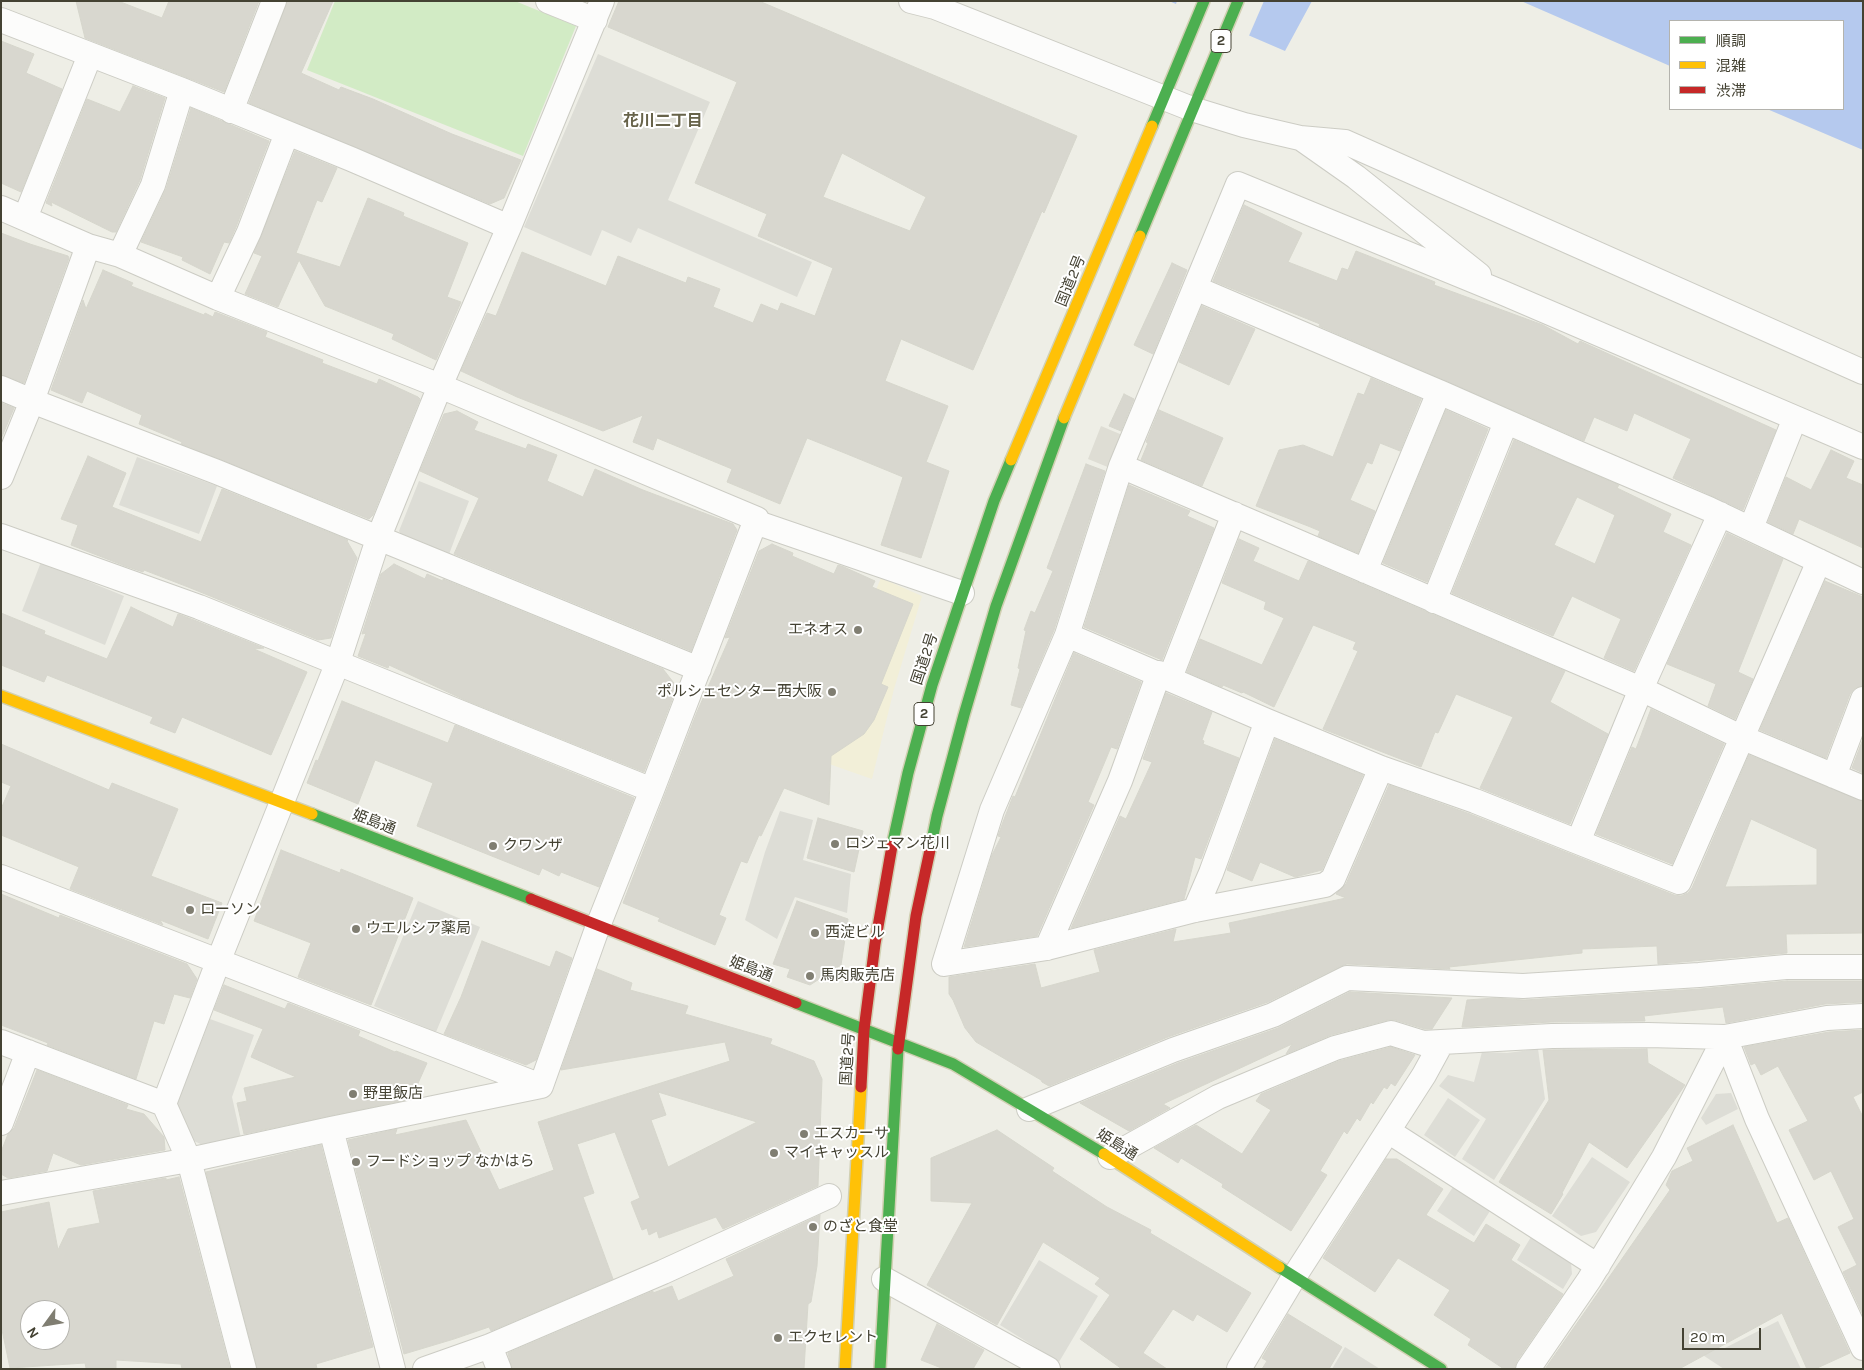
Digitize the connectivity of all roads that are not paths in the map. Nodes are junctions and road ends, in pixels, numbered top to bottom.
1 (274, 1) edge
2 (548, 1) edge
3 (911, 1) edge
4 (1204, 1) edge
5 (1238, 1) edge
6 (929, 4) edge
7 (599, 11) edge
8 (1, 20) edge
9 (90, 55) junction
10 (182, 90) junction
11 (1163, 97) junction
12 (1192, 108) junction
13 (231, 111) junction
14 (287, 133) junction
15 (1300, 138) junction
16 (2, 208) edge
17 (25, 218) junction
18 (509, 227) junction
19 (88, 246) junction
20 (120, 255) junction
21 (1195, 288) junction
22 (1501, 292) junction
23 (218, 298) junction
24 (1863, 372) edge
25 (440, 386) junction
26 (1, 388) edge
27 (1439, 392) junction
28 (32, 402) junction
29 (1795, 418) junction
30 (1506, 422) junction
31 (1863, 447) edge
32 (1121, 466) junction
33 (1, 478) edge
34 (1234, 514) junction
35 (1720, 514) junction
36 (755, 522) junction
37 (1751, 528) junction
38 (1, 536) edge
39 (378, 539) junction
40 (1819, 561) junction
41 (1365, 572) junction
42 (1863, 582) edge
43 (962, 593) junction
44 (1434, 601) junction
45 (1067, 635) junction
46 (338, 662) junction
47 (699, 669) junction
48 (1164, 676) junction
49 (1641, 690) junction
50 (1, 696) edge
51 (1863, 700) edge
52 (1267, 722) junction
53 (1741, 737) junction
54 (1381, 768) junction
55 (1834, 776) junction
56 (1863, 788) edge
57 (652, 790) junction
58 (283, 803) junction
59 (1578, 842) junction
60 (1, 877) edge
61 (1195, 910) junction
62 (598, 926) junction
63 (1047, 948) junction
64 (218, 962) junction
65 (1863, 967) edge
66 (1863, 1016) edge
67 (864, 1030) junction
68 (1725, 1038) junction
69 (1, 1042) edge
70 (898, 1042) junction
71 (1442, 1042) junction
72 (28, 1052) junction
73 (541, 1086) junction
74 (164, 1104) junction
75 (1030, 1109) junction
76 (1, 1124) edge
77 (331, 1129) junction
78 (1388, 1131) junction
79 (1110, 1158) junction
80 (189, 1160) junction
81 (1, 1193) edge
82 (829, 1196) dead end
83 (1598, 1266) junction
84 (1294, 1277) junction
85 (884, 1278) junction
86 (490, 1346) junction
87 (1863, 1348) edge
88 (244, 1369) edge
89 (393, 1369) edge
90 (425, 1369) edge
91 (499, 1369) edge
92 (845, 1369) edge
93 (880, 1369) edge
94 (1048, 1369) edge
95 (1239, 1369) edge
96 (1441, 1369) edge
97 (1528, 1369) edge

1 - 13 street
2 - 7 street
3 - 6 street
4 - 11 main road, 国道2号 / 2
5 - 12 main road, 2
6 - 11 street
7 - 18 street
8 - 9 street
9 - 10 street
9 - 17 street
10 - 13 street
10 - 20 street
11 - 12 street
11 - 43 main road, 国道2号 / 2
12 - 15 street
12 - 70 main road, 2
13 - 14 street
14 - 18 street
14 - 23 street
15 - 22 street
15 - 24 street
16 - 17 street
17 - 19 street
18 - 25 street
19 - 20 street
19 - 28 street
20 - 23 street
21 - 22 street
21 - 27 street
21 - 32 street
22 - 29 street
23 - 25 street
25 - 36 street
25 - 39 street
26 - 28 street
27 - 30 street
27 - 41 street
28 - 33 street
28 - 39 street
29 - 31 street
29 - 37 street
30 - 35 street
30 - 44 street
32 - 34 street
32 - 45 street
34 - 41 street
34 - 48 street
35 - 37 street
35 - 49 street
36 - 43 street
36 - 47 street
37 - 40 street
38 - 46 street
39 - 46 street
39 - 47 street
40 - 42 street
40 - 53 street
41 - 44 street
43 - 67 main road, 国道2号 / 2
44 - 49 street
45 - 48 street
45 - 63 street
46 - 57 street
46 - 58 street
47 - 57 street
48 - 52 street
48 - 63 street
49 - 53 street
49 - 59 street
50 - 58 main road, 姫島通
51 - 55 street
52 - 54 street
52 - 61 street
53 - 55 street
53 - 59 street
54 - 59 street
54 - 61 street
55 - 56 street
57 - 62 street
58 - 62 main road, 姫島通
58 - 64 street
60 - 64 street
61 - 63 street
62 - 67 main road, 姫島通
62 - 73 street
64 - 73 street
64 - 74 street
65 - 75 street
66 - 68 street
67 - 70 main road, 姫島通
67 - 92 main road, 国道2号 / 2
68 - 71 street
68 - 83 street
68 - 87 street
69 - 72 street
70 - 75 main road, 姫島通
70 - 85 main road, 2
71 - 78 street
71 - 79 street
72 - 74 street
72 - 76 street
73 - 77 street
74 - 80 street
75 - 79 main road, 姫島通
77 - 80 street
77 - 89 street
78 - 83 street
78 - 84 street
79 - 84 main road, 姫島通
80 - 81 street
80 - 88 street
82 - 86 street
83 - 97 street
84 - 95 street
84 - 96 main road, 姫島通
85 - 93 main road, 2
85 - 94 street
86 - 90 street
86 - 91 street

